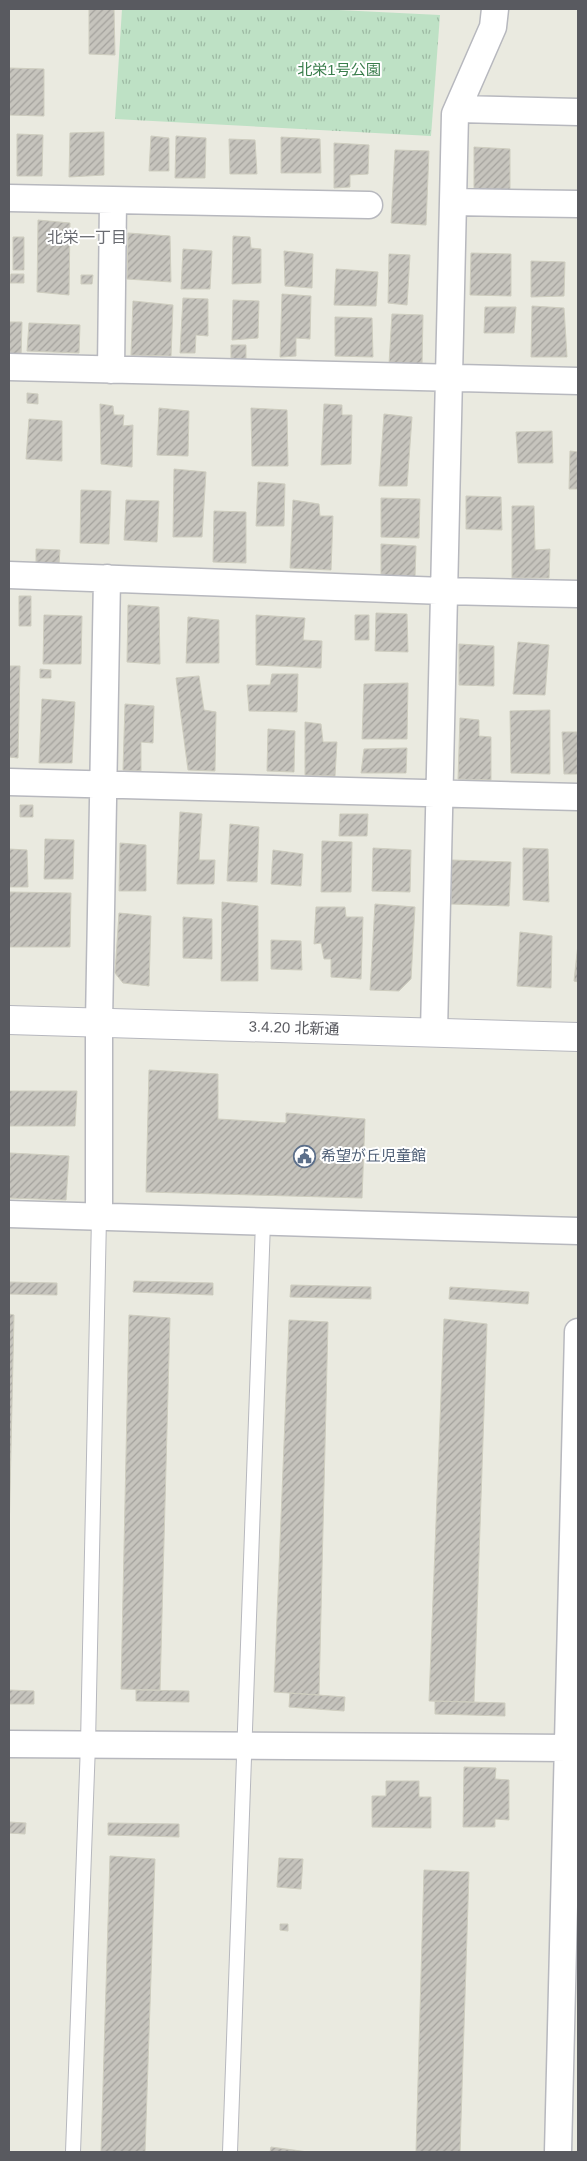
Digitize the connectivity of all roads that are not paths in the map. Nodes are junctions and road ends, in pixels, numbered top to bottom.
1 (495, 9) edge
2 (458, 109) junction
3 (578, 112) edge
4 (9, 198) edge
5 (113, 201) junction
6 (453, 202) junction
7 (578, 204) edge
8 (370, 205) dead end
9 (9, 367) edge
10 (111, 370) junction
11 (448, 378) junction
12 (578, 381) edge
13 (9, 575) edge
14 (107, 578) junction
15 (444, 591) junction
16 (578, 594) edge
17 (9, 782) edge
18 (103, 783) junction
19 (440, 794) junction
20 (578, 797) edge
21 (9, 1020) edge
22 (99, 1023) junction
23 (434, 1032) junction
24 (578, 1036) edge
25 (9, 1214) edge
26 (99, 1217) junction
27 (263, 1222) junction
28 (578, 1231) edge
29 (578, 1332) edge
30 (577, 1437) edge
31 (574, 1635) edge
32 (9, 1744) edge
33 (88, 1744) junction
34 (244, 1745) junction
35 (567, 1748) junction
36 (73, 2152) edge
37 (230, 2152) edge
38 (558, 2152) edge

1 - 2 street
2 - 3 street
2 - 6 street
4 - 5 street
5 - 8 street
5 - 10 street
6 - 7 street
6 - 11 street
9 - 10 street
10 - 11 street
11 - 12 street
11 - 15 street
13 - 14 street
14 - 15 street
14 - 18 street
15 - 16 street
15 - 19 street
17 - 18 street
18 - 19 street
18 - 22 street
19 - 20 street
19 - 23 street
21 - 22 street, 3.4.20 北新通
22 - 23 street, 3.4.20 北新通
22 - 26 street
23 - 24 street, 3.4.20 北新通
25 - 26 street
26 - 27 street
26 - 33 lane
27 - 28 street
27 - 34 lane
29 - 30 street
30 - 31 street
31 - 35 street
32 - 33 street
33 - 34 street
33 - 36 lane
34 - 35 street
34 - 37 lane
35 - 38 street

